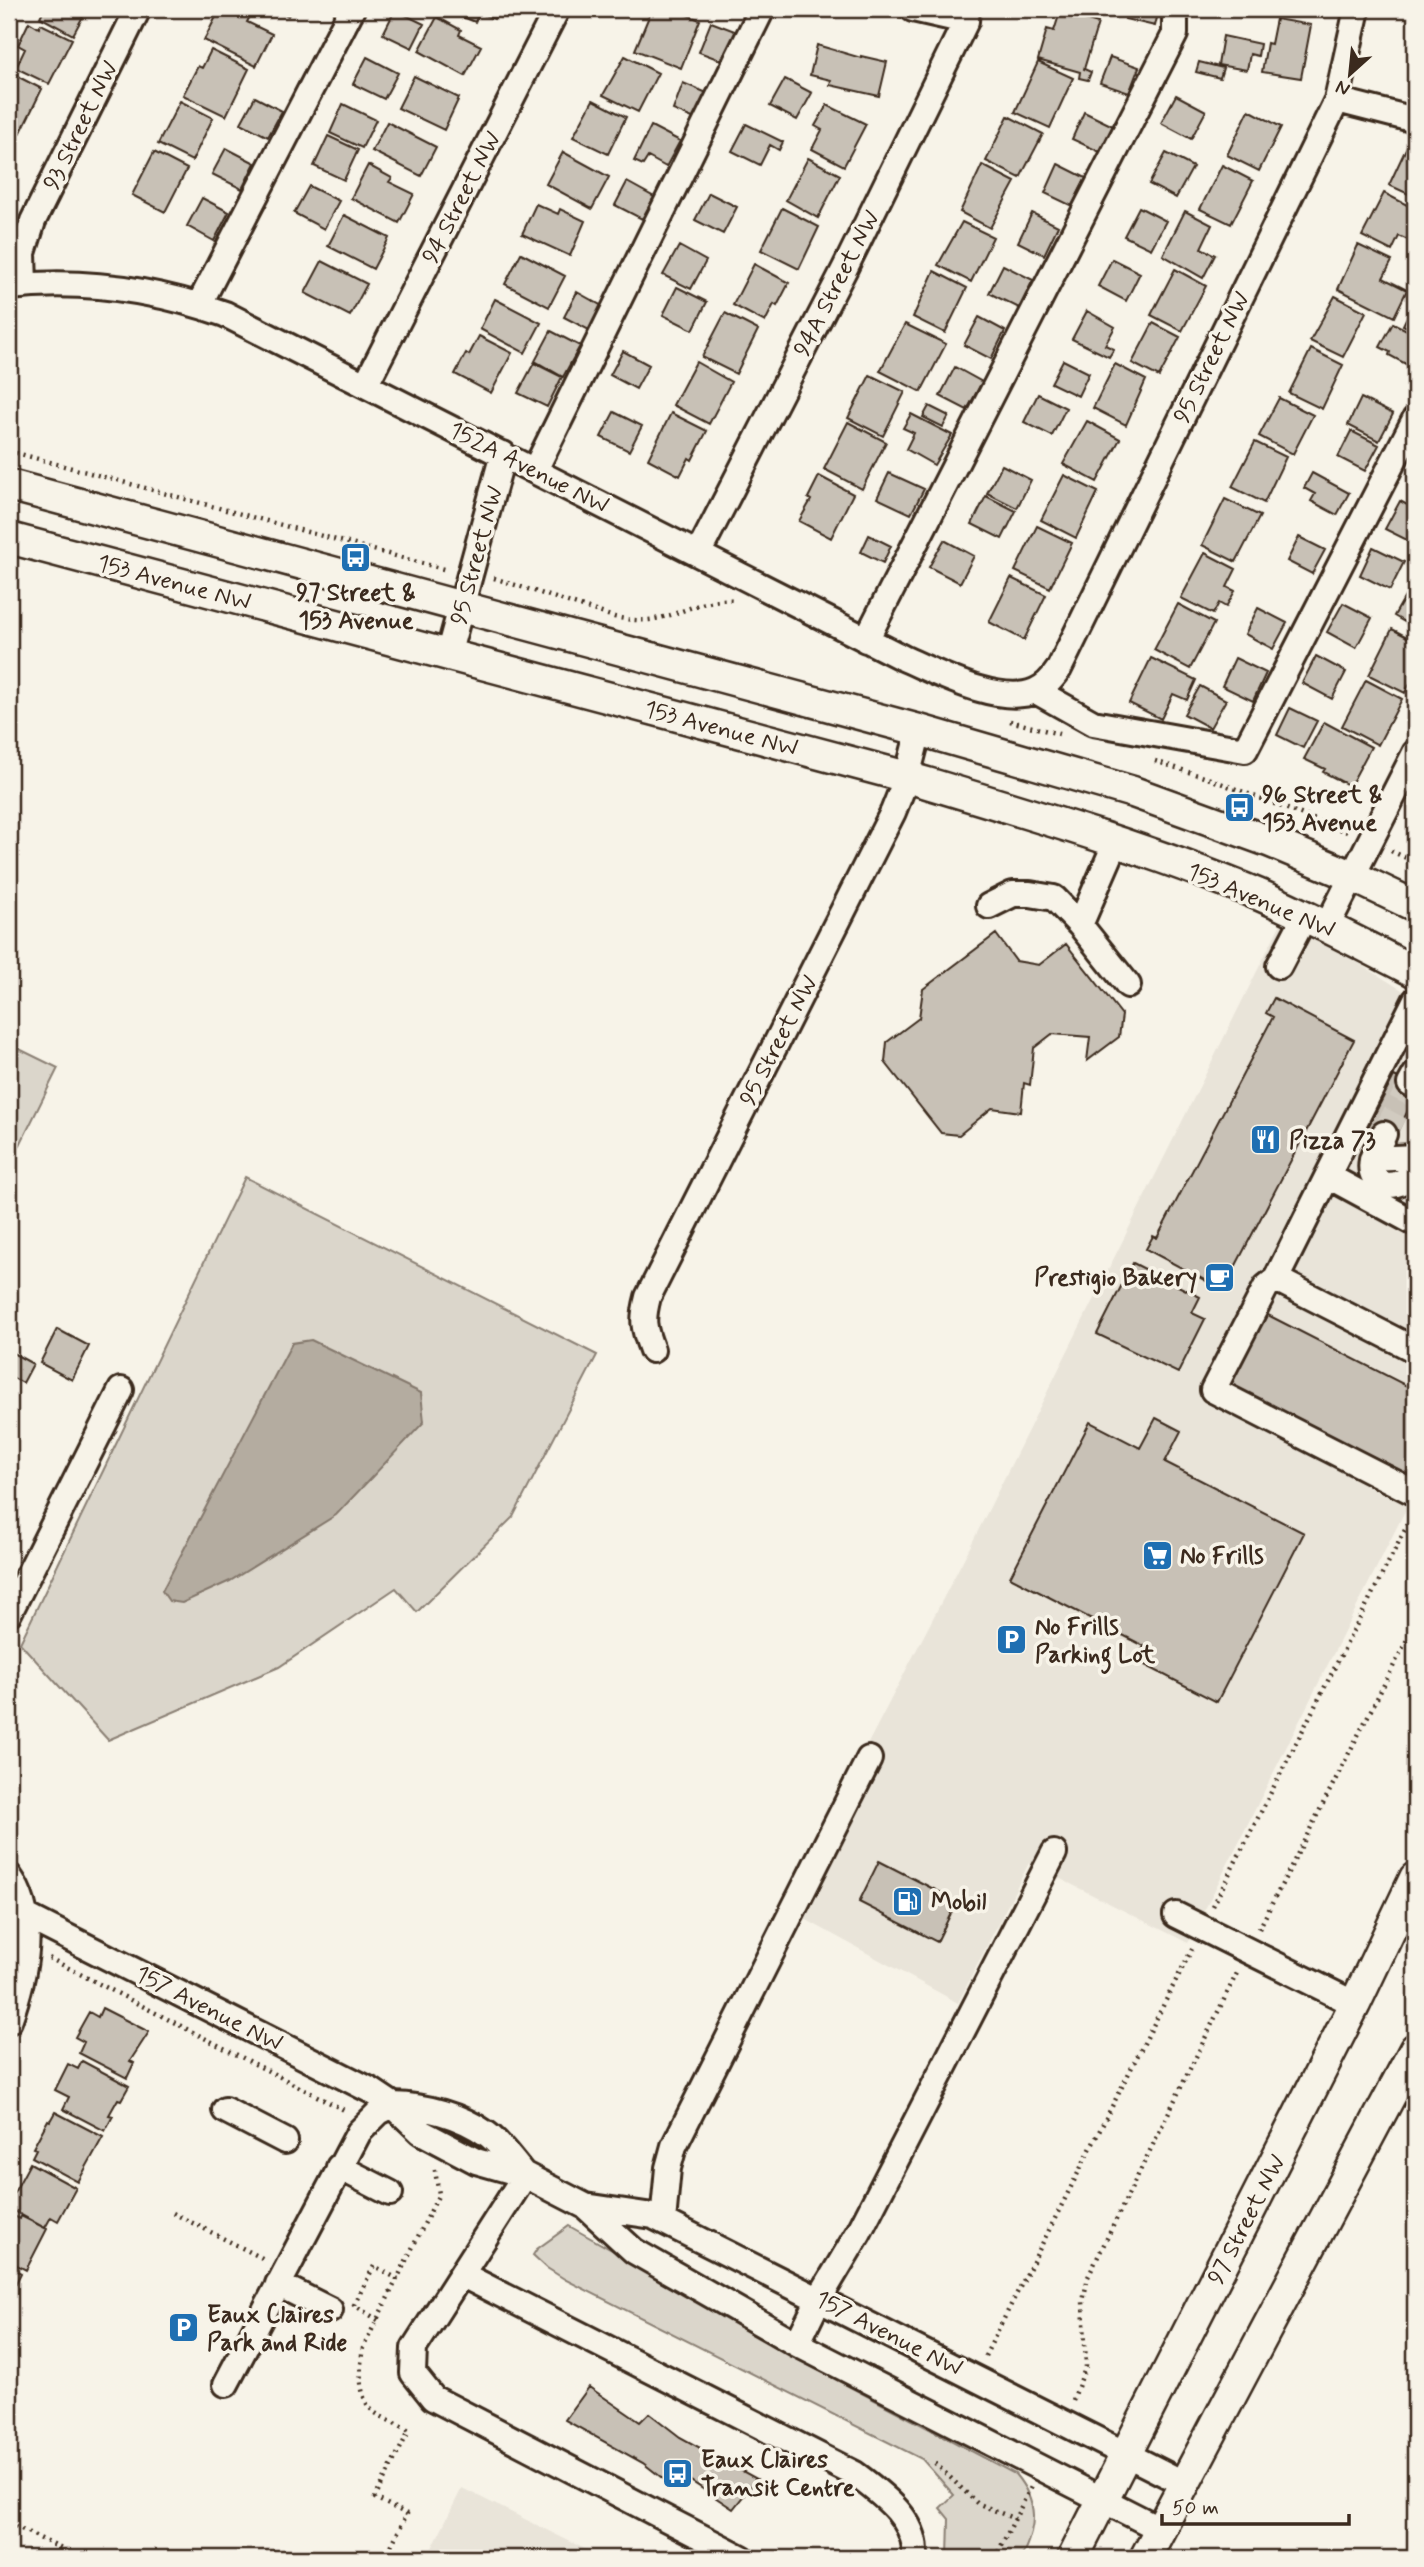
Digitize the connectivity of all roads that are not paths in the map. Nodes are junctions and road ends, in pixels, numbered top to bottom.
1 (138, 9) edge
2 (352, 9) edge
3 (557, 9) edge
4 (762, 9) edge
5 (913, 9) edge
6 (1175, 9) edge
7 (1357, 9) edge
8 (966, 15) edge
9 (1337, 100) junction
10 (1415, 120) edge
11 (16, 286) edge
12 (199, 305) junction
13 (366, 384) junction
14 (1415, 419) edge
15 (503, 454) junction
16 (535, 470) junction
17 (9, 485) edge
18 (9, 538) edge
19 (698, 554) junction
20 (461, 606) junction
21 (866, 640) junction
22 (448, 655) junction
23 (1036, 691) junction
24 (919, 730) junction
25 (1415, 753) edge
26 (907, 777) junction
27 (1115, 842) junction
28 (1352, 876) junction
29 (989, 906) dead end
30 (1415, 906) edge
31 (1316, 921) junction
32 (1080, 925) junction
33 (1279, 966) dead end
34 (1415, 972) edge
35 (1128, 985) dead end
36 (1415, 1001) edge
37 (1405, 1046) edge
38 (1384, 1134) tunnel mouth
39 (1415, 1157) edge
40 (1373, 1159) junction
41 (1415, 1169) edge
42 (1328, 1176) junction
43 (1415, 1223) edge
44 (1276, 1279) junction
45 (652, 1350) dead end
46 (1415, 1350) edge
47 (121, 1390) dead end
48 (1415, 1493) edge
49 (9, 1613) edge
50 (869, 1759) dead end
51 (1054, 1853) dead end
52 (10, 1876) edge
53 (1415, 1878) edge
54 (24, 1915) junction
55 (1175, 1915) dead end
56 (1355, 2004) junction
57 (9, 2021) edge
58 (1415, 2049) edge
59 (393, 2105) junction
60 (225, 2110) dead end
61 (285, 2141) dead end
62 (339, 2167) junction
63 (525, 2175) junction
64 (390, 2193) dead end
65 (585, 2206) junction
66 (663, 2221) junction
67 (463, 2275) junction
68 (278, 2284) junction
69 (819, 2299) junction
70 (330, 2310) dead end
71 (797, 2344) junction
72 (226, 2384) dead end
73 (1127, 2453) junction
74 (1185, 2484) junction
75 (1102, 2501) junction
76 (1160, 2529) junction
77 (742, 2558) edge
78 (915, 2558) edge
79 (1073, 2558) edge
80 (1146, 2558) edge

1 - 11 street, 93 Street NW
2 - 12 street
3 - 13 street, 94 Street NW
4 - 16 street
5 - 8 street
6 - 21 street
7 - 9 street, 95 Street NW
8 - 19 street, 94A Street NW
9 - 10 street
9 - 23 street, 95 Street NW
11 - 12 street, 152A Avenue NW
12 - 13 street, 152A Avenue NW
13 - 15 street, 152A Avenue NW
14 - 23 street
15 - 16 street, 152A Avenue NW
15 - 20 street, 95 Street NW
16 - 19 street, 152A Avenue NW
17 - 20 main road, 153 Avenue NW
18 - 22 main road, 153 Avenue NW
19 - 21 street, 152A Avenue NW
20 - 22 street, 95 Street NW
20 - 24 main road, 153 Avenue NW
21 - 23 street, 152A Avenue NW
22 - 26 main road, 153 Avenue NW
24 - 26 street, 95 Street NW
24 - 28 main road, 153 Avenue NW
25 - 28 street
26 - 27 main road, 153 Avenue NW
26 - 45 street, 95 Street NW
27 - 31 main road, 153 Avenue NW
27 - 32 street
28 - 30 main road, 153 Avenue NW
28 - 31 street
29 - 32 street
31 - 33 street
31 - 34 main road, 153 Avenue NW
32 - 35 street
36 - 37 street
37 - 42 street
38 - 40 street
39 - 40 street
40 - 41 street
42 - 43 street
42 - 44 street
44 - 46 street
44 - 48 street
47 - 49 street
50 - 66 street
51 - 69 street
52 - 54 street
53 - 56 main road, 97 Street NW
54 - 57 street
54 - 59 street, 157 Avenue NW
55 - 56 street
56 - 73 main road, 97 Street NW
58 - 74 main road
59 - 62 street
59 - 63 street, 157 Avenue NW
60 - 61 street
62 - 64 street
62 - 68 street
63 - 65 street, 157 Avenue NW
63 - 67 street
65 - 66 street, 157 Avenue NW
65 - 71 street, 157 Avenue NW
66 - 69 street, 157 Avenue NW
67 - 77 street
67 - 78 street
68 - 70 street
68 - 72 street
69 - 71 street
69 - 73 street, 157 Avenue NW
71 - 75 street, 157 Avenue NW
73 - 74 street, 157 Avenue NW
73 - 75 main road, 97 Street NW
74 - 76 main road
75 - 76 street, 157 Avenue NW
75 - 79 main road, 97 Street NW
76 - 80 main road

